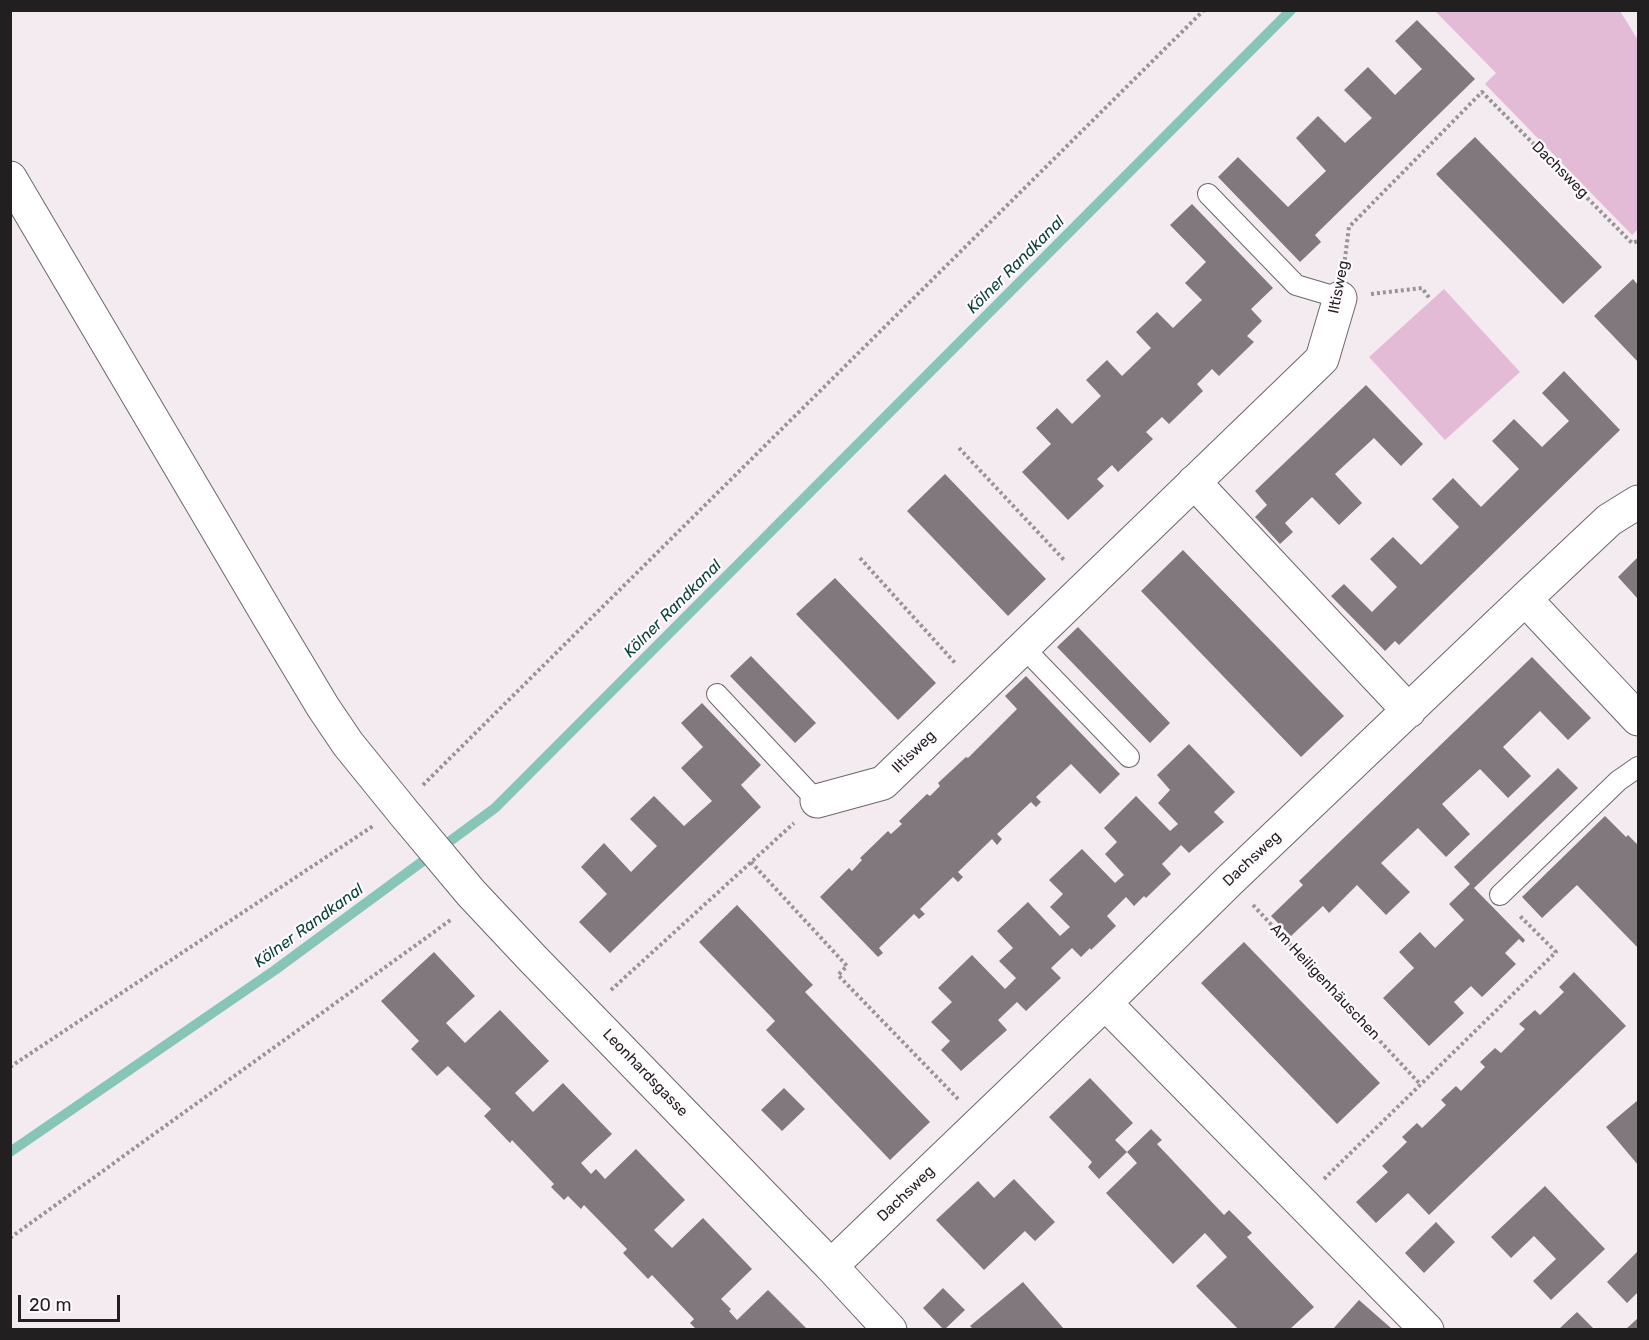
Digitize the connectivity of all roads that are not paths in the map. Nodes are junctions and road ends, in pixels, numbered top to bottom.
1 (10, 178) edge
2 (1208, 194) dead end
3 (1340, 298) joint
4 (1194, 482) junction
5 (1638, 502) edge
6 (1525, 598) junction
7 (1023, 647) junction
8 (717, 694) dead end
9 (1409, 711) junction
10 (1638, 719) edge
11 (1129, 757) dead end
12 (1638, 767) edge
13 (817, 801) joint
14 (1500, 895) road end
15 (1105, 1003) junction
16 (831, 1266) junction
17 (890, 1329) edge
18 (1426, 1329) edge

1 - 16 street, Leonhardsgasse
2 - 3 lane
3 - 4 street, Iltisweg
4 - 7 street, Iltisweg
4 - 9 street
5 - 6 street, Dachsweg
6 - 9 street, Dachsweg
6 - 10 street
7 - 11 lane
7 - 13 street, Iltisweg
8 - 13 lane
9 - 15 street, Dachsweg
12 - 14 lane
15 - 16 street, Dachsweg
15 - 18 street
16 - 17 street, Leonhardsgasse

